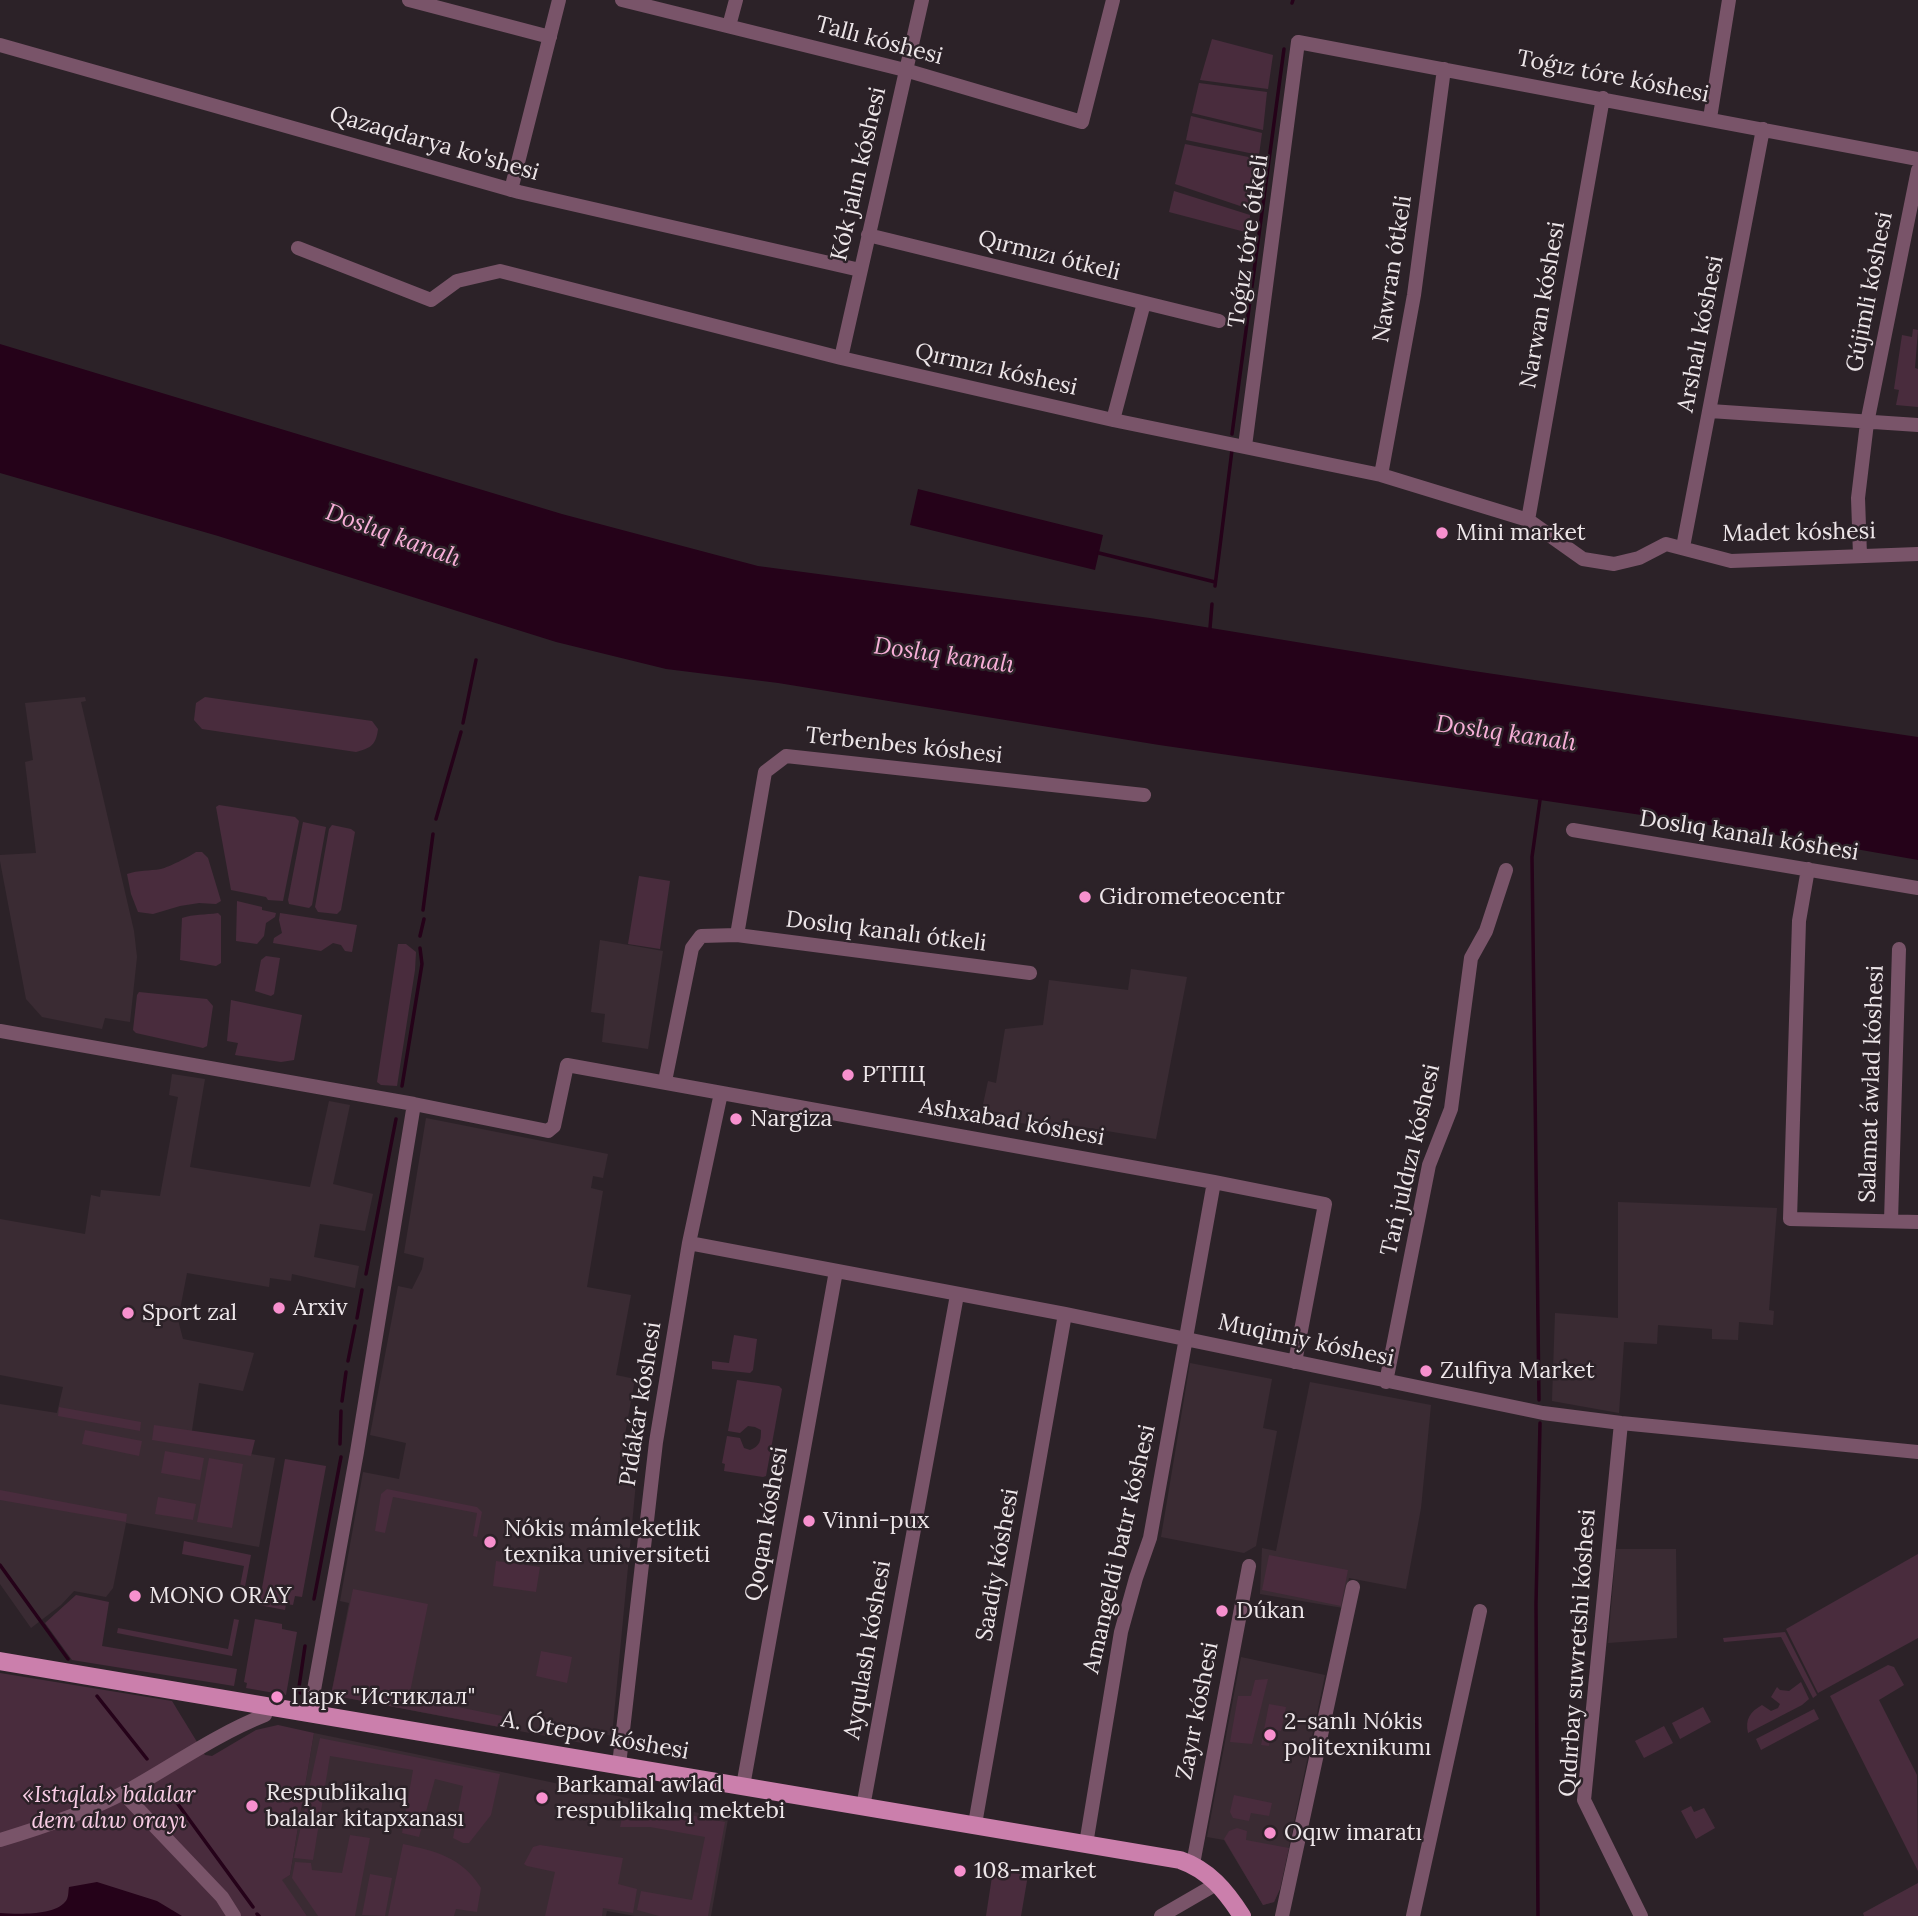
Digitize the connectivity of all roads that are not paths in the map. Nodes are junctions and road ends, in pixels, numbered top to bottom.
1 (409, 0) edge
2 (559, 0) edge
3 (622, 0) edge
4 (736, 0) edge
5 (922, 0) edge
6 (1114, 0) edge
7 (1729, 0) edge
8 (729, 26) junction
9 (550, 37) junction
10 (1298, 42) joint
11 (0, 45) edge
12 (1444, 69) junction
13 (905, 70) junction
14 (1603, 98) junction
15 (1710, 118) junction
16 (1763, 129) junction
17 (1918, 159) edge
18 (1918, 170) edge
19 (512, 190) junction
20 (868, 235) junction
21 (298, 248) dead end
22 (860, 270) junction
23 (1144, 303) junction
24 (1219, 321) dead end
25 (841, 358) junction
26 (1710, 411) junction
27 (1113, 420) junction
28 (1867, 423) junction
29 (1918, 425) edge
30 (1245, 446) junction
31 (1381, 475) junction
32 (1528, 520) junction
33 (1683, 547) junction
34 (1918, 554) edge
35 (1860, 555) junction
36 (1144, 795) dead end
37 (1573, 830) dead end
38 (1808, 869) junction
39 (1506, 870) dead end
40 (1918, 888) edge
41 (737, 936) junction
42 (1899, 949) dead end
43 (1030, 973) dead end
44 (0, 1031) edge
45 (665, 1082) junction
46 (720, 1093) junction
47 (414, 1104) junction
48 (1214, 1182) junction
49 (1891, 1221) junction
50 (1918, 1222) edge
51 (689, 1243) junction
52 (836, 1271) junction
53 (957, 1295) junction
54 (1065, 1314) junction
55 (1187, 1339) junction
56 (1295, 1362) junction
57 (1386, 1382) junction
58 (1620, 1423) junction
59 (1918, 1452) edge
60 (1250, 1566) dead end
61 (1353, 1587) dead end
62 (1480, 1611) dead end
63 (0, 1661) edge
64 (310, 1712) junction
65 (265, 1715) dead end
66 (619, 1765) junction
67 (743, 1786) junction
68 (123, 1793) junction
69 (863, 1807) junction
70 (975, 1824) junction
71 (0, 1840) edge
72 (1086, 1844) junction
73 (1192, 1864) junction
74 (1218, 1883) junction
75 (234, 1916) edge
76 (1161, 1916) edge
77 (1242, 1916) edge
78 (1282, 1916) edge
79 (1413, 1916) edge
80 (1641, 1916) edge

1 - 9 street
2 - 9 street
3 - 8 street, Tallı kóshesi
4 - 8 street
5 - 13 street, Kók jalın kóshesi
6 - 13 street, Tallı kóshesi
7 - 15 street
8 - 13 street, Tallı kóshesi
9 - 19 street
10 - 12 street, Toǵız tóre kóshesi
10 - 30 street, Toǵız tóre ótkeli
11 - 19 street, Qazaqdarya ko'shesi
12 - 14 street, Toǵız tóre kóshesi
12 - 31 street, Nawran ótkeli
13 - 20 street, Kók jalın kóshesi
14 - 15 street, Toǵız tóre kóshesi
14 - 32 street, Narwan kóshesi
15 - 16 street, Toǵız tóre kóshesi
16 - 17 street, Toǵız tóre kóshesi
16 - 26 street, Arshalı kóshesi
18 - 28 street, Gújimli kóshesi
19 - 22 street, Qazaqdarya ko'shesi
20 - 22 street, Kók jalın kóshesi
20 - 23 street, Qırmızı ótkeli
21 - 25 street, Qırmızı kóshesi
22 - 25 street, Kók jalın kóshesi
23 - 24 street, Qırmızı ótkeli
23 - 27 street
25 - 27 street, Qırmızı kóshesi
26 - 28 street
26 - 33 street, Arshalı kóshesi
27 - 30 street, Qırmızı kóshesi
28 - 29 street
28 - 35 street, Gújimli kóshesi
30 - 31 street, Qırmızı kóshesi
31 - 32 street, Qırmızı kóshesi
32 - 33 street, Qırmızı kóshesi
33 - 35 street, Madet kóshesi
34 - 35 street, Madet kóshesi
36 - 41 street, Terbenbes kóshesi
37 - 38 street, Doslıq kanalı kóshesi
38 - 40 street, Doslıq kanalı kóshesi
38 - 49 street, Salamat áwlad kóshesi
39 - 57 street, Tań juldızı kóshesi
41 - 43 street, Doslıq kanalı ótkeli
41 - 45 street
42 - 49 street, Salamat áwlad kóshesi
44 - 47 street
45 - 46 street, Ashxabad kóshesi
45 - 47 street, Ashxabad kóshesi
46 - 48 street, Ashxabad kóshesi
46 - 51 street, Pidákár kóshesi
47 - 64 street
48 - 55 street, Amangeldi batır kóshesi
48 - 56 street, Ashxabad kóshesi
49 - 50 street, Salamat áwlad kóshesi
51 - 52 street, Muqimiy kóshesi
51 - 66 street, Pidákár kóshesi
52 - 53 street, Muqimiy kóshesi
52 - 67 street, Qoqan kóshesi
53 - 54 street, Muqimiy kóshesi
53 - 69 street, Ayqulash kóshesi
54 - 55 street, Muqimiy kóshesi
54 - 70 street, Saadiy kóshesi
55 - 56 street, Muqimiy kóshesi
55 - 72 street, Amangeldi batır kóshesi
56 - 57 street, Muqimiy kóshesi
57 - 58 street, Muqimiy kóshesi
58 - 59 street, Muqimiy kóshesi
58 - 80 street, Qıdırbay suwretshi kóshesi
60 - 73 street, Zayır kóshesi
61 - 78 street
62 - 79 street
63 - 64 main road, A. Ótepov kóshesi
64 - 66 main road, A. Ótepov kóshesi
65 - 68 street
66 - 67 main road, A. Ótepov kóshesi
67 - 69 main road, A. Ótepov kóshesi
68 - 71 street
68 - 75 street
69 - 70 main road, A. Ótepov kóshesi
70 - 72 main road, A. Ótepov kóshesi
72 - 73 main road, A. Ótepov kóshesi
73 - 74 main road, A. Ótepov kóshesi
74 - 76 street
74 - 77 main road, A. Ótepov kóshesi

